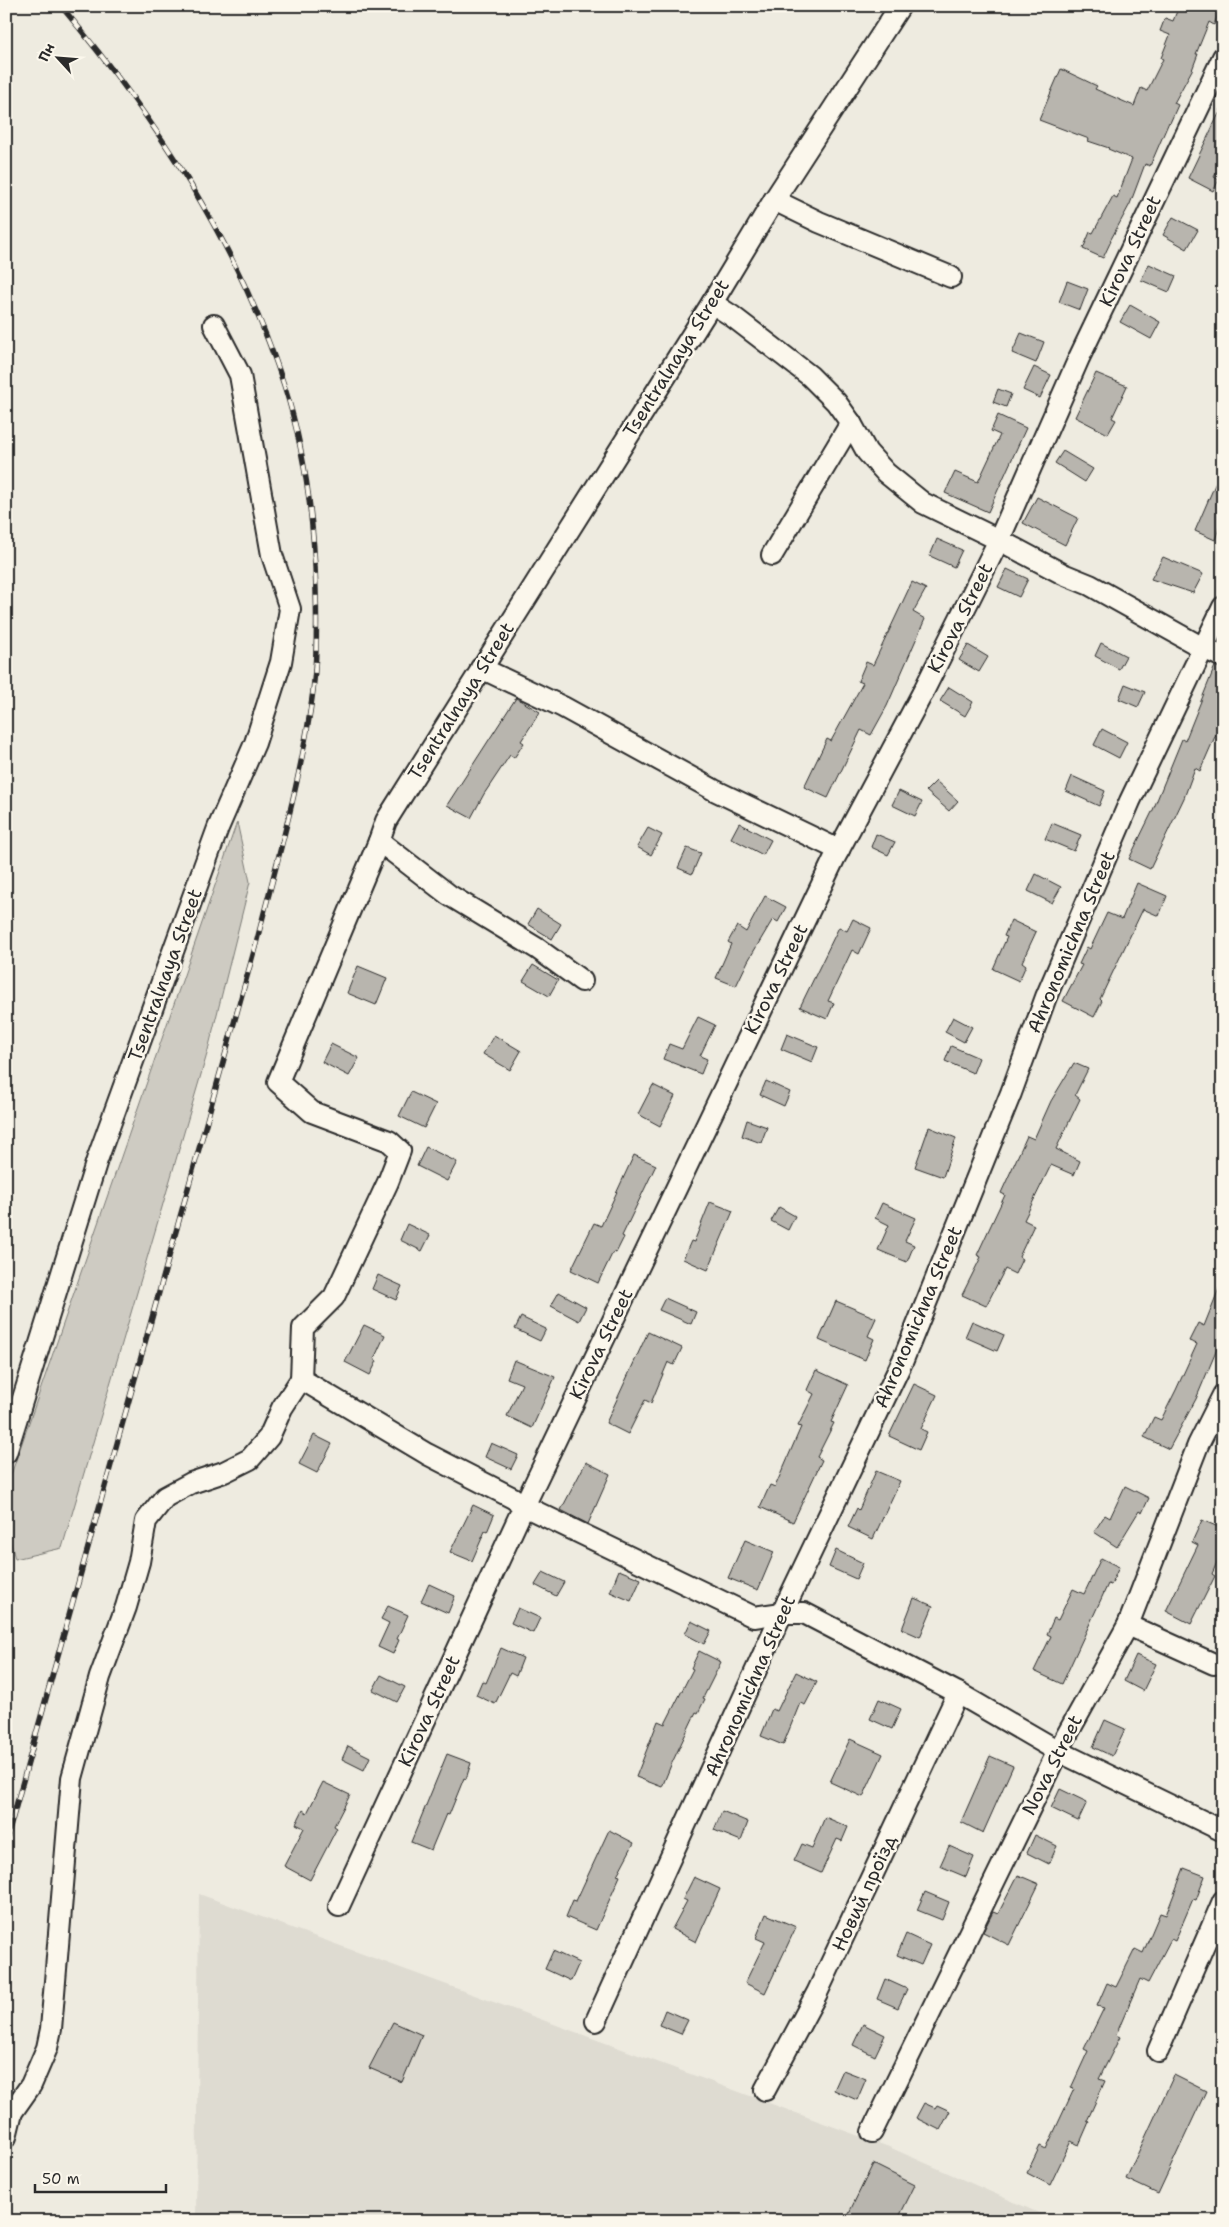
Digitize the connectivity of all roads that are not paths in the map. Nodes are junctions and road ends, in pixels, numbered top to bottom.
1 (900, 6) edge
2 (1223, 57) edge
3 (774, 200) junction
4 (951, 278) dead end
5 (712, 303) junction
6 (214, 325) dead end
7 (851, 422) junction
8 (999, 540) junction
9 (772, 555) dead end
10 (1223, 606) edge
11 (1203, 648) junction
12 (1223, 657) edge
13 (481, 668) junction
14 (379, 841) junction
15 (838, 850) junction
16 (582, 981) dead end
17 (301, 1379) junction
18 (1223, 1394) edge
19 (6, 1453) edge
20 (524, 1506) junction
21 (782, 1613) junction
22 (1128, 1625) junction
23 (1214, 1664) dead end
24 (958, 1693) junction
25 (1058, 1751) junction
26 (1223, 1831) edge
27 (1223, 1901) edge
28 (339, 1906) dead end
29 (596, 2021) dead end
30 (1158, 2051) dead end
31 (765, 2090) dead end
32 (872, 2132) dead end
33 (6, 2137) edge

1 - 3 street, Tsentralnaya Street
2 - 8 street, Kirova Street
3 - 4 street
3 - 5 street, Tsentralnaya Street
5 - 7 street
5 - 13 street, Tsentralnaya Street
6 - 19 street, Tsentralnaya Street
7 - 8 street
7 - 9 street
8 - 11 street
8 - 15 street, Kirova Street
10 - 11 street, Ahronomichna Street
11 - 12 street
11 - 21 street, Ahronomichna Street
13 - 14 street, Tsentralnaya Street
13 - 15 street
14 - 16 street
14 - 17 street, Tsentralnaya Street
15 - 20 street, Kirova Street
17 - 20 street
17 - 33 street
18 - 22 street, Nova Street
20 - 21 street
20 - 28 street, Kirova Street
21 - 24 street
21 - 29 street, Ahronomichna Street
22 - 23 street
22 - 25 street, Nova Street
24 - 25 street
24 - 31 street, Новий проїзд
25 - 26 street
25 - 32 street, Nova Street
27 - 30 street

